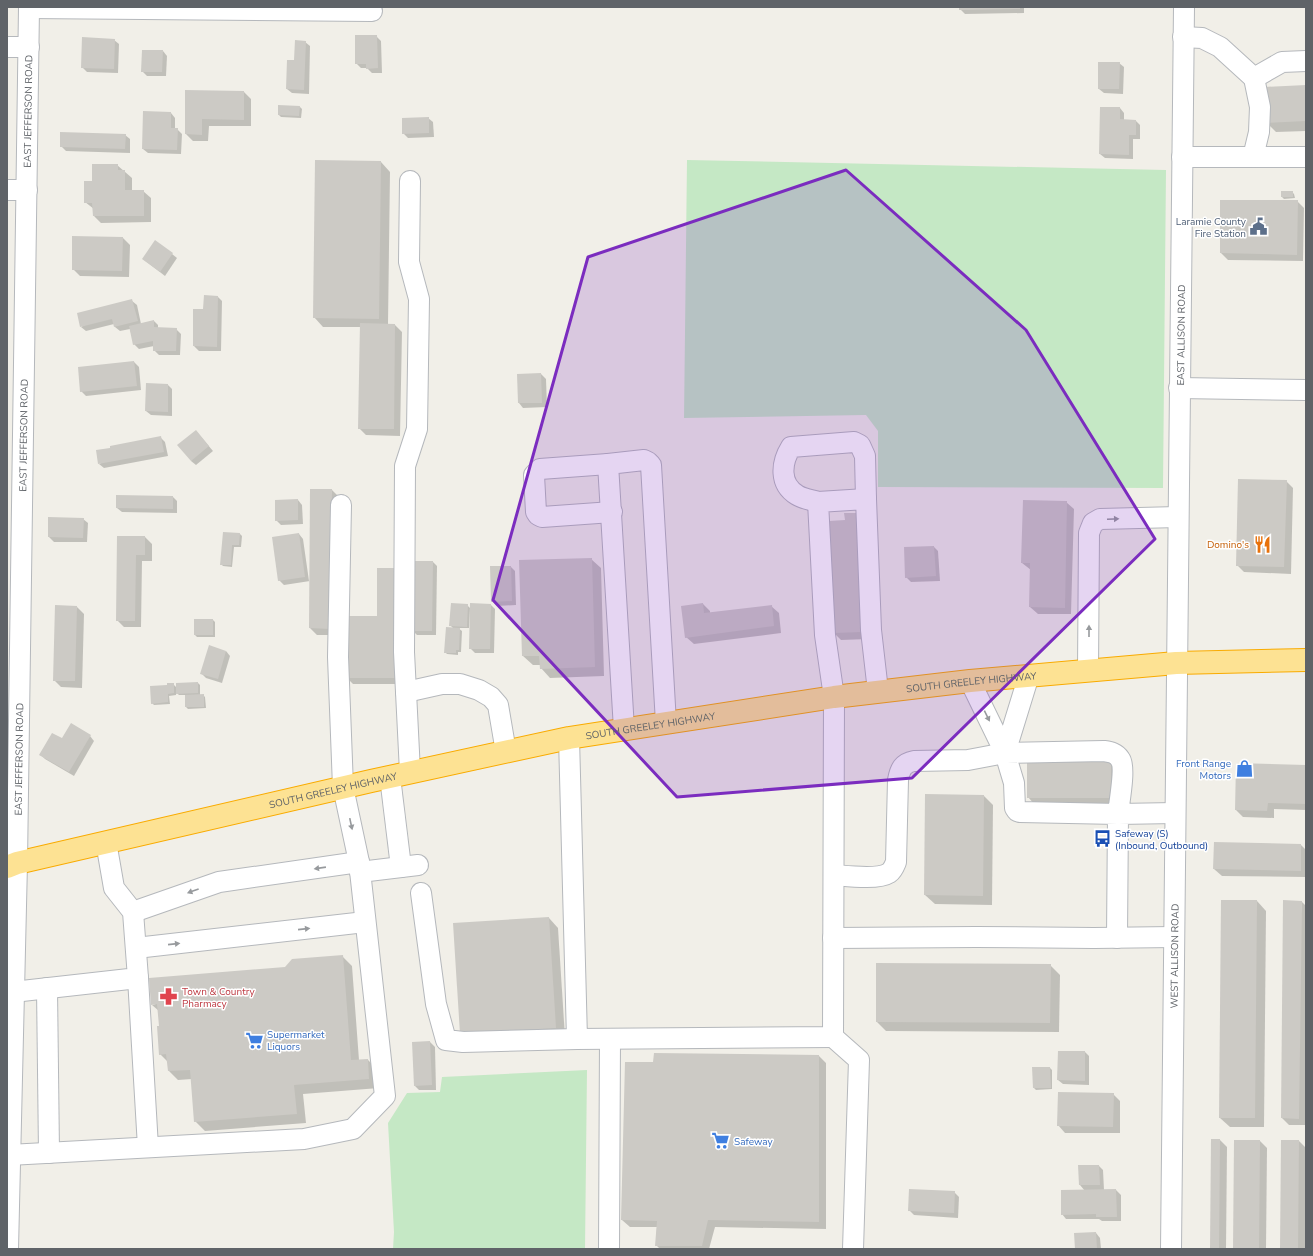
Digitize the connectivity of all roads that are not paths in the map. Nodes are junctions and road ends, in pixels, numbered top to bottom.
1 (29, 7) edge
2 (1184, 7) edge
3 (372, 11) dead end
4 (1183, 37) junction
5 (7, 47) edge
6 (29, 47) junction
7 (1306, 61) edge
8 (1254, 78) junction
9 (1182, 157) junction
10 (1253, 157) junction
11 (1306, 157) edge
12 (410, 181) dead end
13 (7, 190) edge
14 (27, 190) junction
15 (1179, 388) junction
16 (1306, 390) edge
17 (608, 464) junction
18 (866, 499) junction
19 (818, 502) junction
20 (341, 505) dead end
21 (612, 512) junction
22 (1178, 517) junction
23 (1306, 660) edge
24 (1176, 664) junction
25 (1088, 670) junction
26 (1029, 675) junction
27 (970, 680) junction
28 (878, 691) junction
29 (406, 692) junction
30 (834, 697) junction
31 (666, 723) junction
32 (624, 730) junction
33 (569, 738) junction
34 (506, 752) junction
35 (1005, 753) junction
36 (400, 774) junction
37 (343, 787) junction
38 (1118, 814) junction
39 (1175, 814) junction
40 (106, 842) junction
41 (12, 865) edge
42 (359, 867) junction
43 (834, 875) junction
44 (421, 893) dead end
45 (133, 912) junction
46 (365, 922) junction
47 (1174, 937) junction
48 (833, 938) junction
49 (1117, 938) junction
50 (136, 948) junction
51 (138, 978) junction
52 (47, 988) junction
53 (14, 992) junction
54 (833, 1037) junction
55 (577, 1039) junction
56 (610, 1039) junction
57 (148, 1147) junction
58 (49, 1152) junction
59 (8, 1155) edge
60 (8, 1249) edge
61 (609, 1249) edge
62 (853, 1249) edge
63 (1171, 1249) edge

1 - 3 street
1 - 6 street, EAST JEFFERSON ROAD
2 - 4 street, EAST ALLISON ROAD
4 - 8 street
4 - 9 street, EAST ALLISON ROAD
5 - 6 street
6 - 14 street, EAST JEFFERSON ROAD
7 - 8 street
8 - 10 street
9 - 10 street
9 - 15 street, EAST ALLISON ROAD
10 - 11 street
12 - 29 street
13 - 14 street
14 - 41 street, EAST JEFFERSON ROAD
15 - 16 street
15 - 22 street, EAST ALLISON ROAD
17 - 21 street
17 - 21 street
17 - 31 street
18 - 19 street
18 - 19 street
18 - 28 street
19 - 30 street
20 - 37 street
21 - 32 street
22 - 24 street, EAST ALLISON ROAD
25 -> 22 street
23 - 24 highway, SOUTH GREELEY HIGHWAY
24 - 25 highway, SOUTH GREELEY HIGHWAY
24 - 39 street, WEST ALLISON ROAD
25 - 26 highway, SOUTH GREELEY HIGHWAY
26 - 27 highway, SOUTH GREELEY HIGHWAY
26 - 35 street
27 - 28 highway, SOUTH GREELEY HIGHWAY
27 -> 35 street
28 - 30 highway, SOUTH GREELEY HIGHWAY
29 - 34 street
29 - 36 street
30 - 31 highway, SOUTH GREELEY HIGHWAY
30 - 43 street
31 - 32 highway, SOUTH GREELEY HIGHWAY
32 - 33 highway, SOUTH GREELEY HIGHWAY
33 - 34 highway, SOUTH GREELEY HIGHWAY
33 - 55 street
34 - 36 highway, SOUTH GREELEY HIGHWAY
35 - 38 street
35 - 38 street
35 - 43 street
36 - 37 highway, SOUTH GREELEY HIGHWAY
36 - 42 street
37 - 40 highway, SOUTH GREELEY HIGHWAY
37 -> 42 street
38 - 39 street
38 - 49 street
39 - 47 street, WEST ALLISON ROAD
40 - 41 highway, SOUTH GREELEY HIGHWAY
40 - 45 street
41 - 53 street, EAST JEFFERSON ROAD
42 -> 45 street
42 - 46 street
43 - 48 street
44 - 55 street
45 - 50 street
50 -> 46 street
46 - 57 street
47 - 49 street
47 - 63 street, WEST ALLISON ROAD
48 - 49 street
48 - 54 street
50 - 51 street
51 - 52 street
51 - 57 street
52 - 53 street
52 - 58 street
53 - 59 street, EAST JEFFERSON ROAD
54 - 56 street
54 - 62 street
55 - 56 street
56 - 61 street
57 - 58 street
58 - 59 street
59 - 60 street, EAST JEFFERSON ROAD

